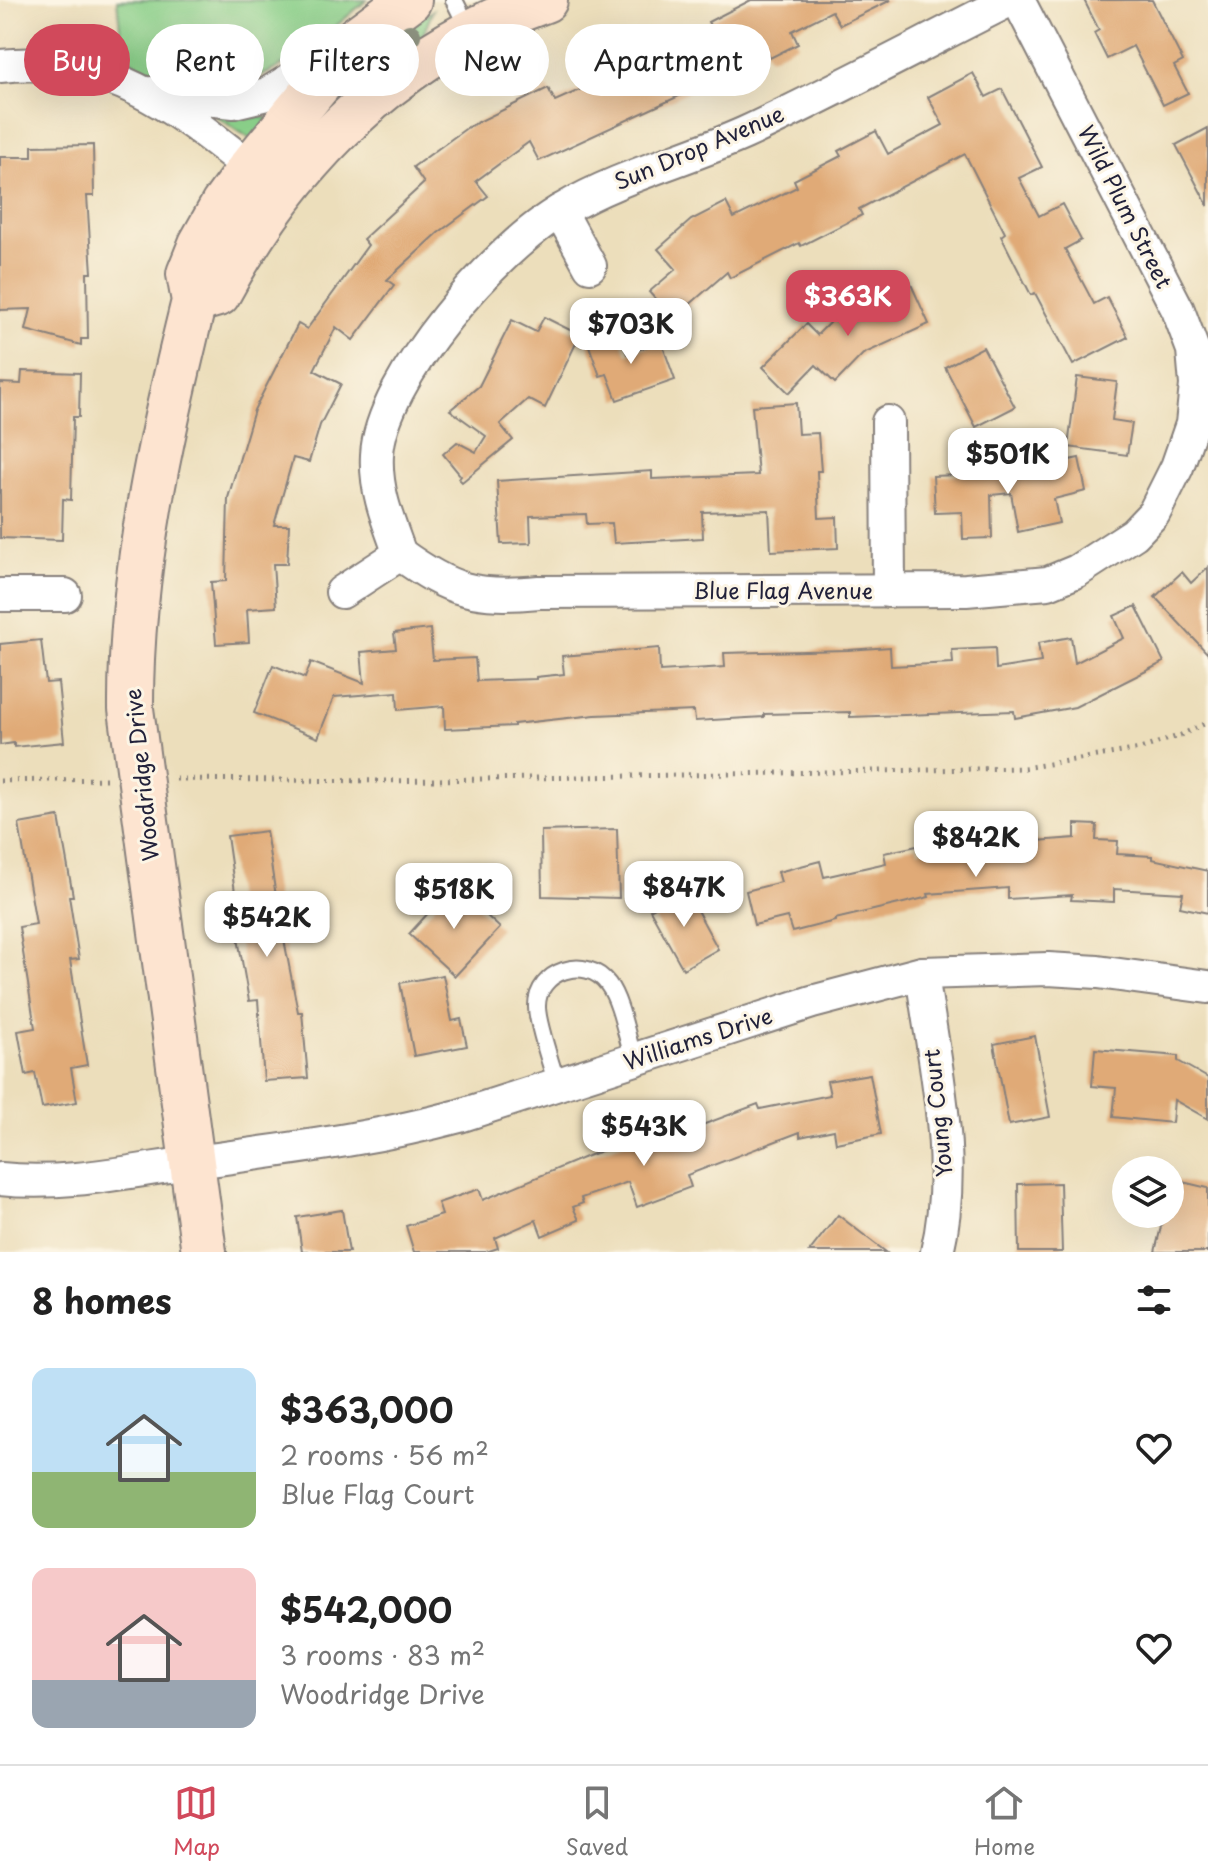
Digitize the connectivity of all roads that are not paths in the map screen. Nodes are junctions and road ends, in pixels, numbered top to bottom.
1 (409, 0) edge
2 (545, 0) edge
3 (1010, 0) edge
4 (1018, 0) edge
5 (462, 16) edge
6 (376, 24) edge
7 (0, 66) edge
8 (280, 86) edge
9 (142, 92) junction
10 (319, 96) edge
11 (265, 180) junction
12 (560, 211) junction
13 (590, 266) dead end
14 (888, 422) dead end
15 (1154, 513) joint
16 (400, 554) junction
17 (889, 591) junction
18 (342, 592) dead end
19 (0, 595) edge
20 (65, 595) dead end
21 (922, 973) junction
22 (1208, 987) edge
23 (634, 1060) junction
24 (557, 1085) junction
25 (193, 1162) junction
26 (0, 1179) edge
27 (204, 1252) edge
28 (937, 1252) edge

1 - 6 street, Woodridge Drive
2 - 5 street, Woodridge Drive
3 - 12 street, Sun Drop Avenue
4 - 15 street, Wild Plum Street
5 - 11 street, Woodridge Drive
7 - 9 street
8 - 9 street
9 - 11 street
10 - 11 street, Woodridge Drive
11 - 25 street, Woodridge Drive
12 - 13 street
12 - 16 street, Sun Drop Avenue
14 - 17 street
15 - 17 street, Blue Flag Avenue
16 - 17 street, Blue Flag Avenue
16 - 18 street
19 - 20 street
21 - 22 street, Williams Drive
21 - 23 street, Williams Drive
21 - 28 street, Young Court
23 - 24 street, Williams Drive
23 - 24 lane
24 - 25 street, Williams Drive
25 - 26 street, Williams Drive
25 - 27 street, Woodridge Drive

